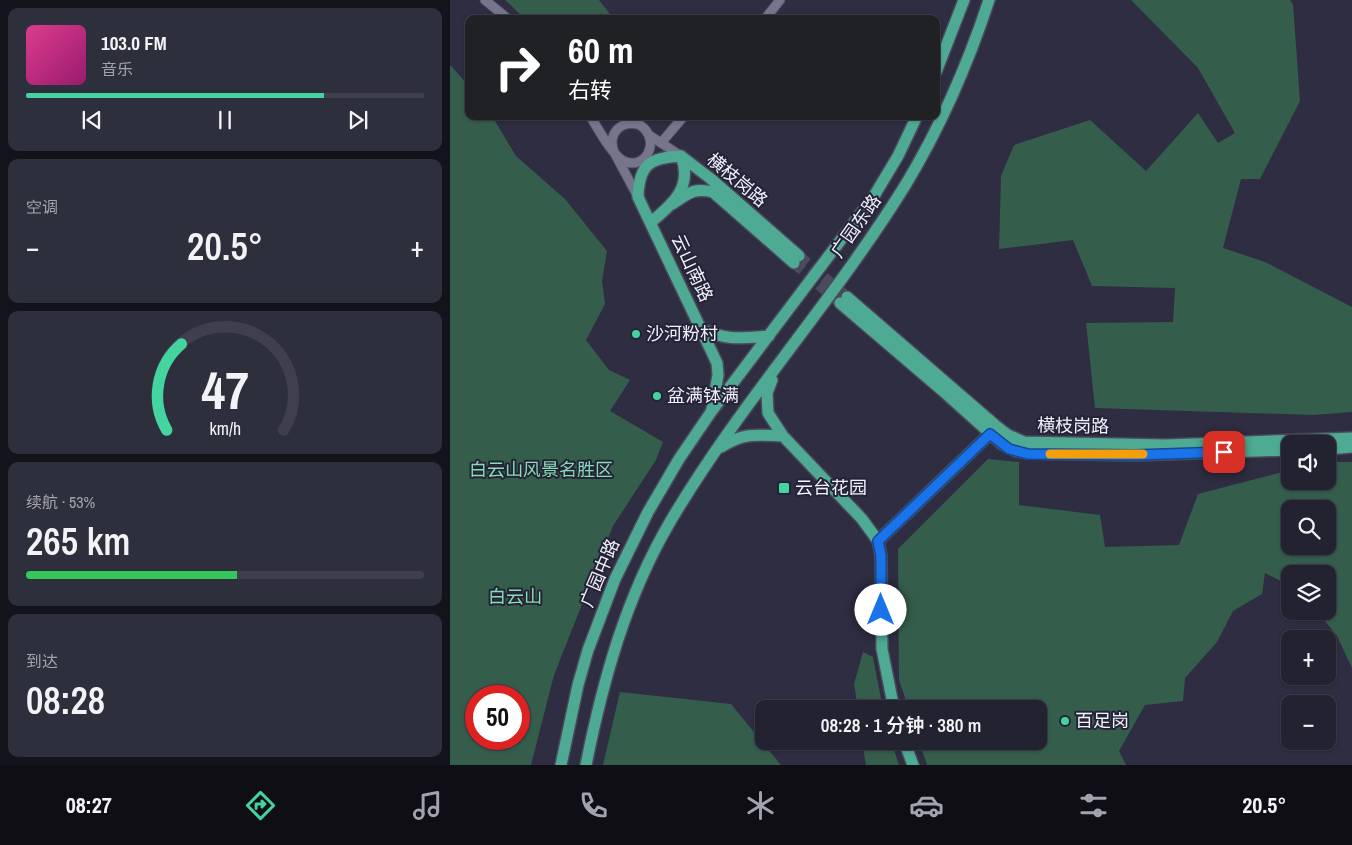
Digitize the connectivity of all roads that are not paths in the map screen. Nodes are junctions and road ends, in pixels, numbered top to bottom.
1 (484, 0) edge
2 (780, 0) edge
3 (964, 0) edge
4 (989, 0) edge
5 (503, 15) edge
6 (768, 15) edge
7 (940, 62) edge
8 (593, 120) edge
9 (631, 120) edge
10 (681, 120) edge
11 (915, 120) edge
12 (634, 123) junction
13 (650, 134) junction
14 (661, 143) junction
15 (616, 154) junction
16 (681, 156) junction
17 (638, 197) junction
18 (672, 204) junction
19 (651, 222) junction
20 (844, 300) tunnel mouth
21 (701, 329) junction
22 (769, 336) junction
23 (777, 367) junction
24 (711, 412) junction
25 (994, 430) junction
26 (783, 436) junction
27 (1352, 438) edge
28 (1352, 447) edge
29 (1336, 448) edge
30 (1281, 450) edge
31 (715, 451) junction
32 (878, 541) junction
33 (892, 700) edge
34 (907, 750) edge
35 (561, 765) edge
36 (586, 765) edge
37 (913, 765) edge

1 - 5 street
2 - 6 street
3 - 7 main road
4 - 23 main road, 广园东路
8 - 15 street
9 - 12 street
10 - 14 street
11 - 22 main road, 广园东路
12 - 13 street
12 - 15 street
13 - 14 street, 横枝岗路
13 - 15 street
14 - 16 street, 横枝岗路
15 - 17 street
16 - 17 main road
16 - 18 main road
16 - 18 main road, 横枝岗路
17 - 19 main road, 云山南路
18 - 19 main road
19 - 21 main road, 云山南路
20 - 25 main road, 横枝岗路
21 - 22 main road
21 - 24 main road, 云山南路
22 - 24 main road, 广园东路
23 - 26 main road
23 - 31 main road, 广园东路
24 - 35 main road, 广园中路
25 - 27 main road, 横枝岗路
25 - 30 main road, 横枝岗路
25 - 32 main road
26 - 31 main road
26 - 32 main road
28 - 29 main road
31 - 36 main road
32 - 33 main road
34 - 37 main road

